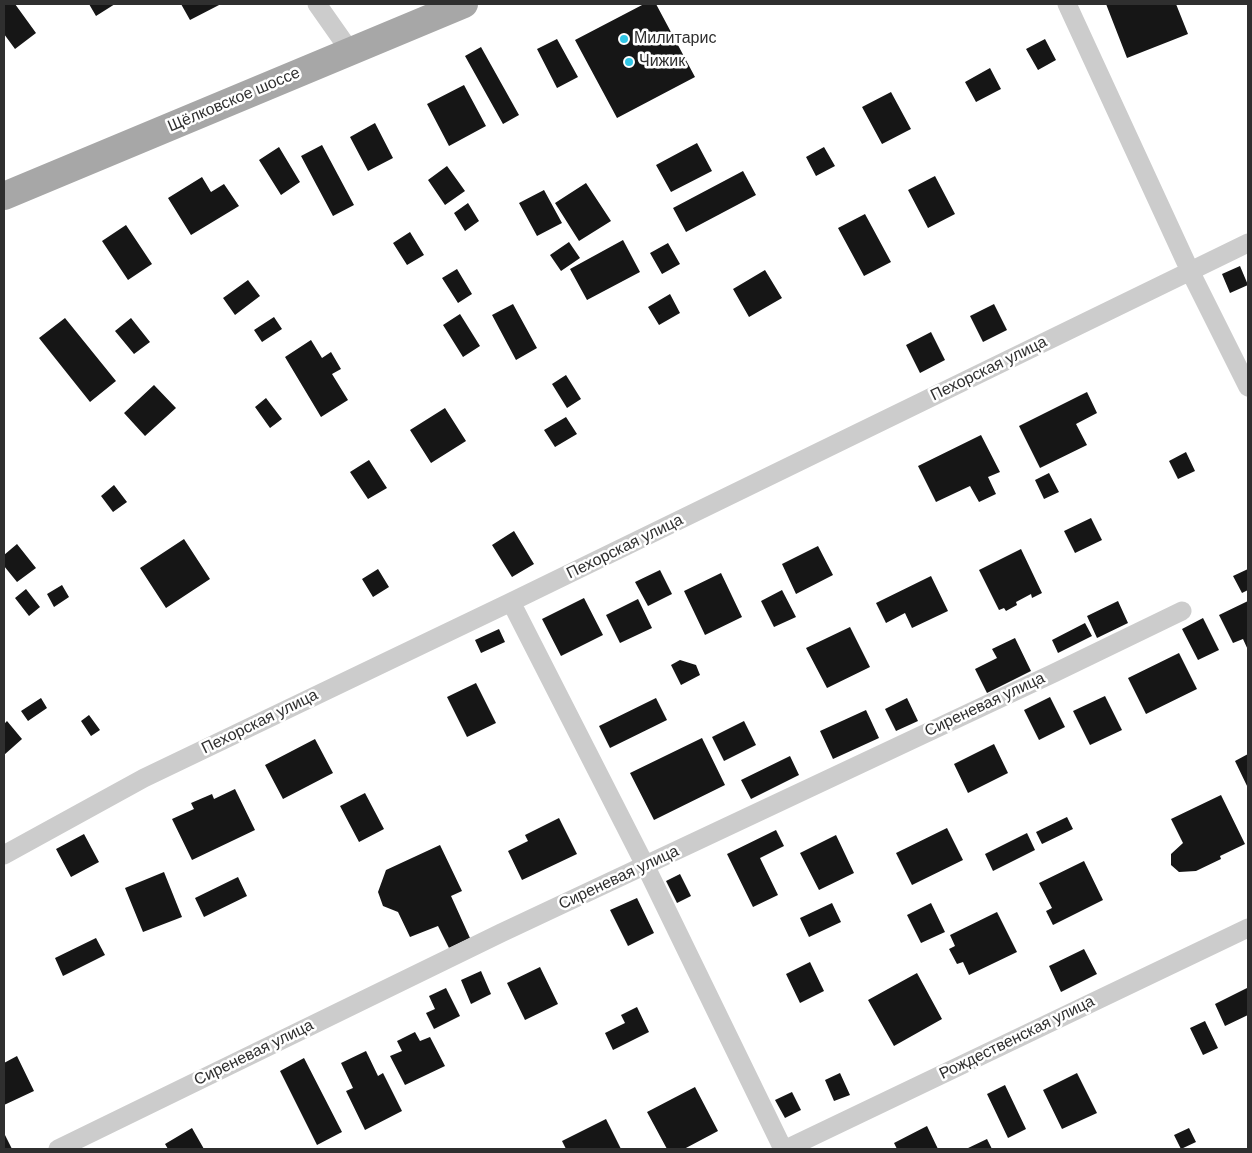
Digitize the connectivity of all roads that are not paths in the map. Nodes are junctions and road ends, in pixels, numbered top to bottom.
1 (317, 4) edge
2 (464, 4) edge
3 (1067, 4) edge
4 (350, 51) junction
5 (4, 196) edge
6 (1248, 243) edge
7 (1190, 271) junction
8 (1248, 387) edge
9 (511, 602) junction
10 (1182, 611) dead end
11 (4, 855) edge
12 (645, 865) junction
13 (1248, 928) edge
14 (58, 1149) edge
15 (785, 1149) edge

1 - 4 street
2 - 4 main road, Щёлковское шоссе
3 - 7 street
4 - 5 main road, Щёлковское шоссе
6 - 7 street, Пехорская улица
7 - 8 street
7 - 9 street, Пехорская улица
9 - 11 street, Пехорская улица
9 - 12 street
10 - 12 street, Сиреневая улица
12 - 14 street, Сиреневая улица
12 - 15 street
13 - 15 street, Рождественская улица

